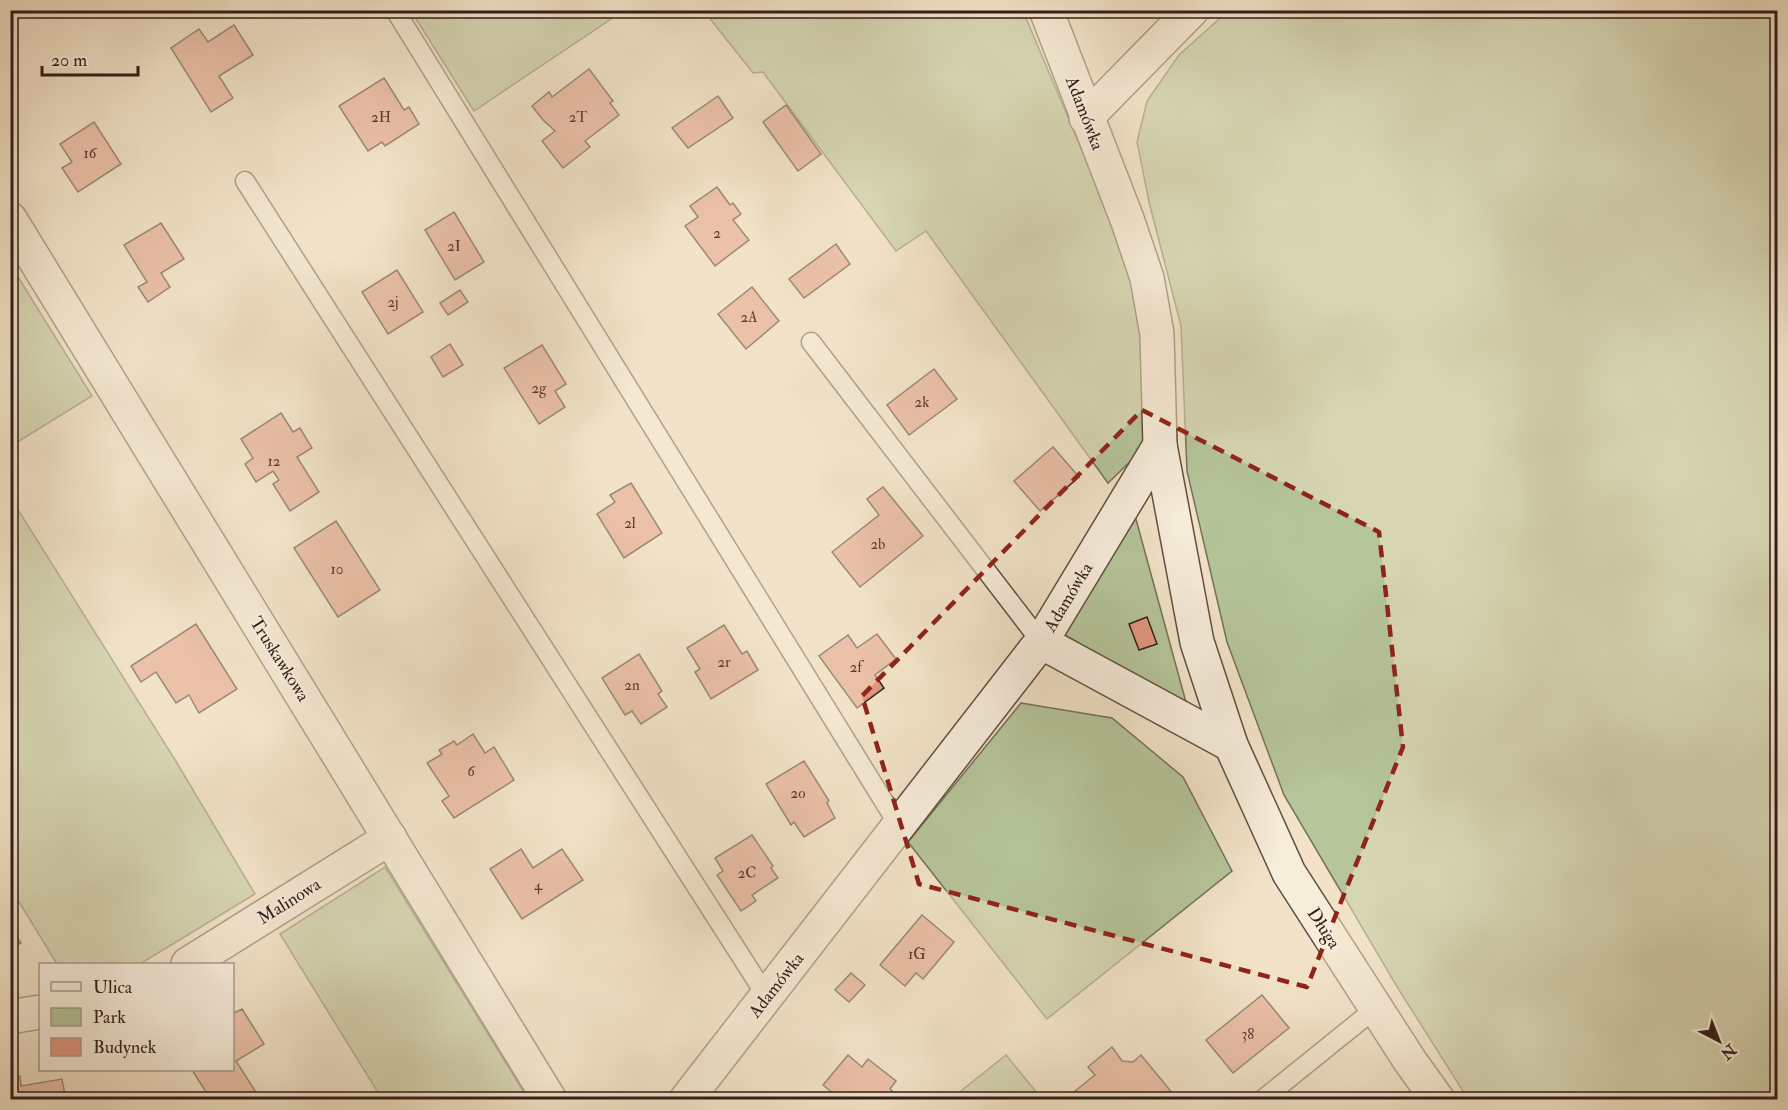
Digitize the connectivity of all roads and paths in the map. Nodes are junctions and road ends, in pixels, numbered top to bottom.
1 (395, 10) edge
2 (1046, 10) edge
3 (1192, 10) edge
4 (1086, 118) junction
5 (245, 181) dead end
6 (10, 219) edge
7 (811, 342) dead end
8 (1160, 445) junction
9 (1041, 642) junction
10 (1231, 745) junction
11 (899, 826) junction
12 (390, 838) junction
13 (190, 963) edge
14 (767, 997) junction
15 (1376, 1008) junction
16 (39, 1012) edge
17 (10, 1017) edge
18 (550, 1100) edge
19 (686, 1100) edge
20 (1262, 1100) edge
21 (1438, 1100) edge

1 - 11 lane
2 - 4 street, Adamówka
3 - 4 street
4 - 8 street, Adamówka
5 - 14 lane
6 - 12 street, Truskawkowa
7 - 9 lane
8 - 9 street, Adamówka
8 - 10 street, Długa
9 - 10 street
9 - 11 street, Adamówka
10 - 15 street, Długa
11 - 14 street, Adamówka
12 - 13 street, Malinowa
12 - 18 street, Truskawkowa
14 - 19 street, Adamówka
15 - 20 lane
15 - 21 street, Długa
16 - 17 street

